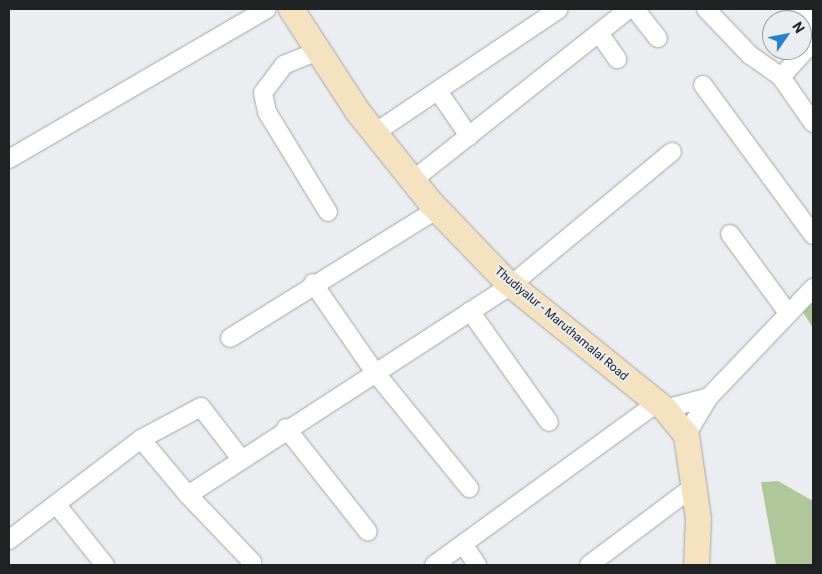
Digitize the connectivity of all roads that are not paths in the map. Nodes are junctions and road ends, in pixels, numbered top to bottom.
1 (267, 9) edge
2 (291, 9) edge
3 (559, 9) edge
4 (629, 9) edge
5 (635, 9) edge
6 (706, 9) edge
7 (799, 9) edge
8 (813, 26) edge
9 (599, 33) junction
10 (658, 38) dead end
11 (813, 42) edge
12 (318, 50) junction
13 (617, 59) dead end
14 (781, 77) junction
15 (703, 85) dead end
16 (438, 91) junction
17 (813, 123) edge
18 (376, 132) junction
19 (469, 136) junction
20 (672, 152) dead end
21 (9, 160) edge
22 (413, 180) junction
23 (437, 209) junction
24 (328, 212) dead end
25 (730, 234) dead end
26 (813, 235) edge
27 (313, 283) junction
28 (511, 285) junction
29 (813, 288) edge
30 (470, 311) junction
31 (788, 313) junction
32 (230, 338) dead end
33 (374, 372) junction
34 (709, 397) junction
35 (661, 406) junction
36 (549, 422) dead end
37 (286, 428) junction
38 (686, 435) junction
39 (141, 439) junction
40 (241, 459) junction
41 (693, 487) junction
42 (469, 488) dead end
43 (188, 495) junction
44 (56, 504) junction
45 (368, 532) dead end
46 (9, 540) edge
47 (463, 544) junction
48 (252, 562) dead end
49 (105, 565) edge
50 (434, 565) edge
51 (478, 565) edge
52 (589, 565) edge
53 (696, 565) edge

1 - 21 street
2 - 12 main road, Thudiyalur - Maruthamalai Road
3 - 16 street
4 - 9 street
5 - 10 street
6 - 14 street
7 - 8 street
9 - 13 street
9 - 19 street
11 - 14 street
12 - 18 main road, Thudiyalur - Maruthamalai Road
12 - 24 street
14 - 17 street
15 - 26 street
16 - 18 street
16 - 19 street
18 - 22 main road, Thudiyalur - Maruthamalai Road
19 - 22 street
20 - 28 street
22 - 23 main road, Thudiyalur - Maruthamalai Road
23 - 27 street
23 - 28 main road, Thudiyalur - Maruthamalai Road
25 - 31 street
27 - 32 street
27 - 33 street
28 - 30 street
28 - 35 main road, Thudiyalur - Maruthamalai Road
29 - 31 street
30 - 33 street
30 - 36 street
31 - 34 street
33 - 37 street
33 - 42 street
34 - 35 street
34 - 38 street
35 - 38 main road, Thudiyalur - Maruthamalai Road
35 - 47 street
37 - 40 street
37 - 45 street
38 - 41 main road
39 - 40 street
39 - 43 street
39 - 44 street
40 - 43 street
41 - 52 street
41 - 53 main road
43 - 48 street
44 - 46 street
44 - 49 street
47 - 50 street
47 - 51 street

